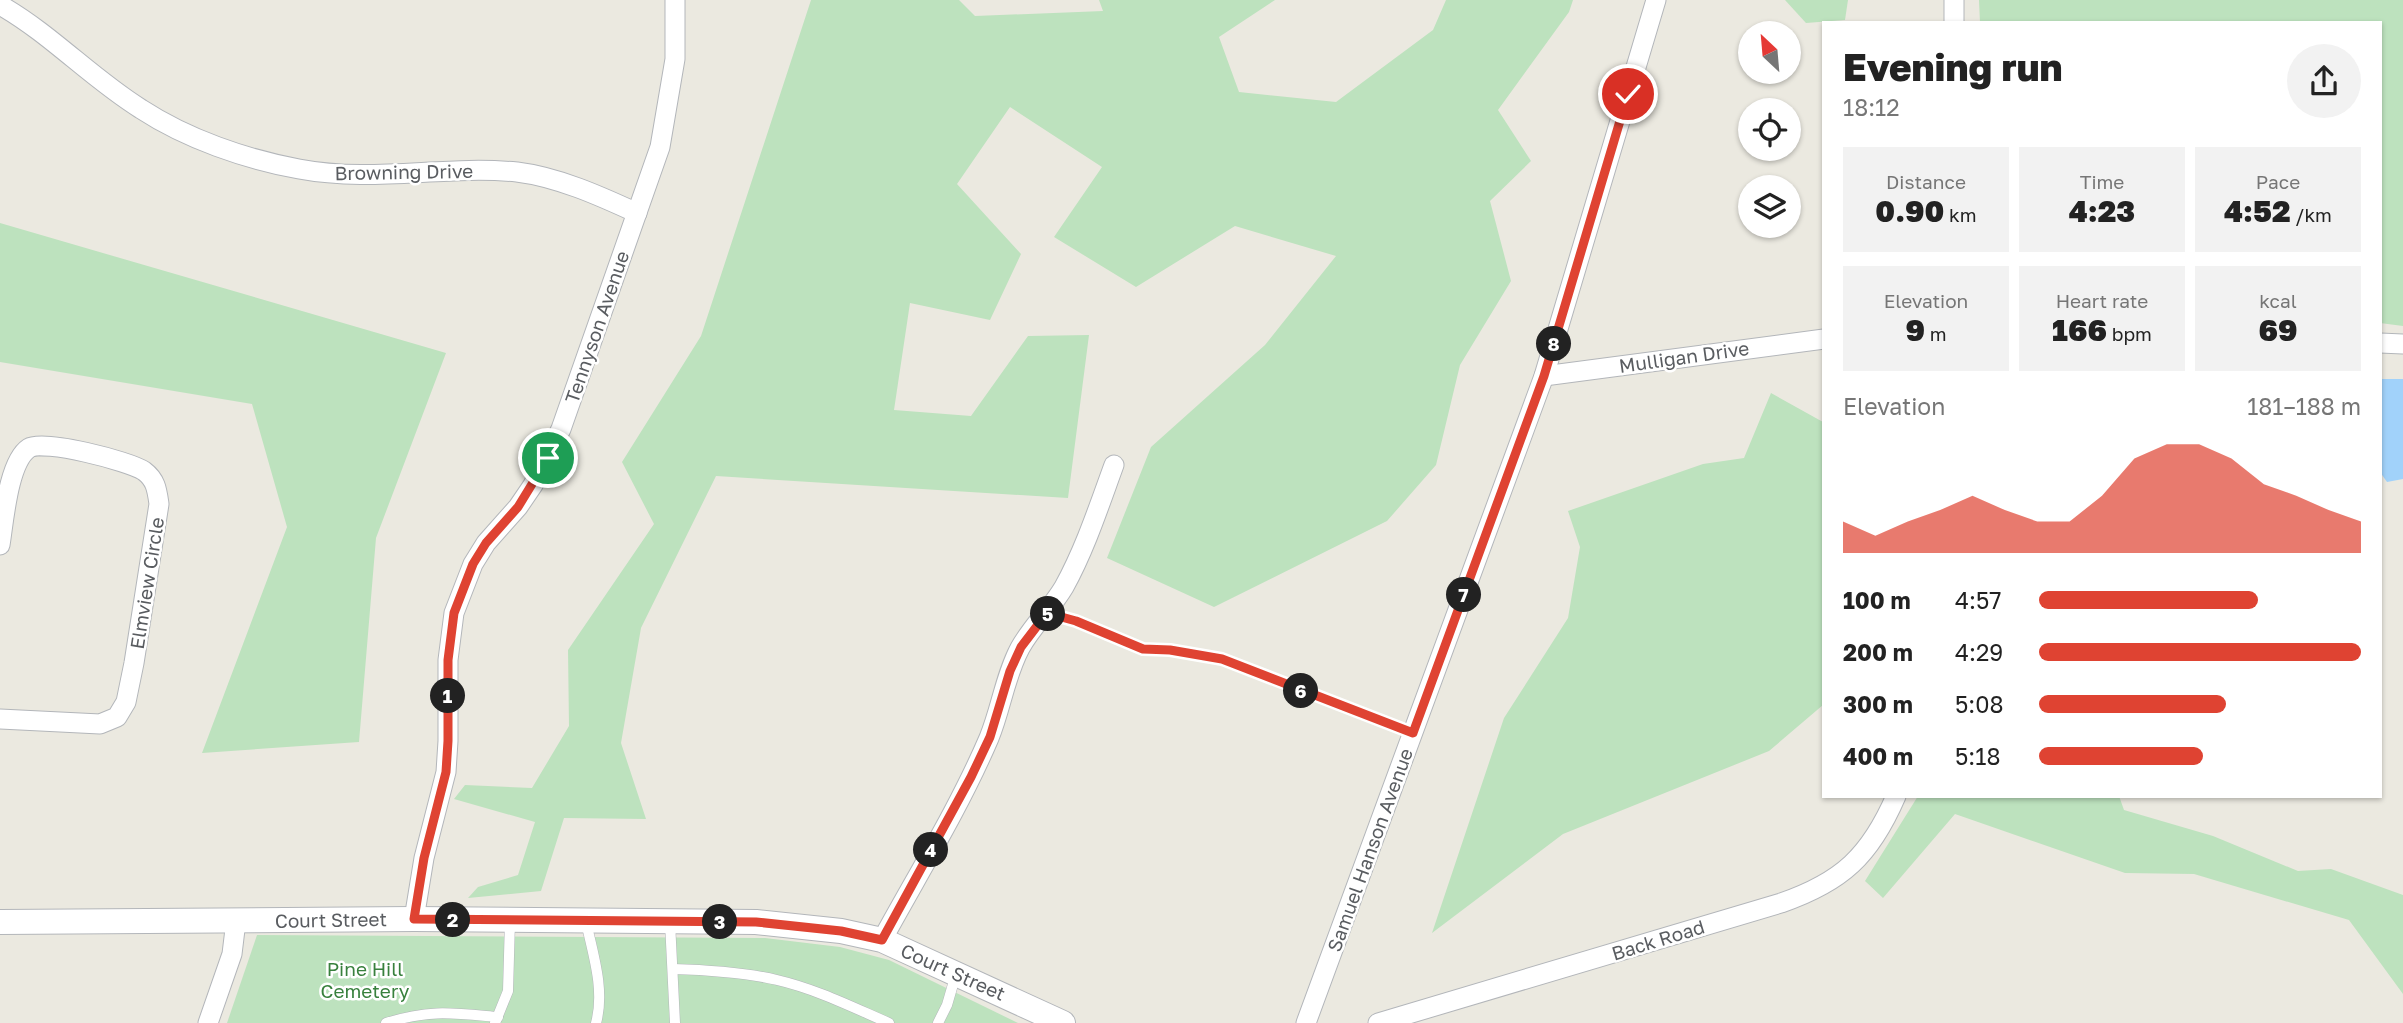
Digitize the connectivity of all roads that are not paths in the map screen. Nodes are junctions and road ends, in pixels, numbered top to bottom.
1 (675, 0) edge
2 (1656, 0) edge
3 (1954, 0) edge
4 (0, 5) edge
5 (1954, 21) edge
6 (637, 213) junction
7 (1822, 339) edge
8 (2382, 343) edge
9 (2403, 344) edge
10 (1544, 376) junction
11 (1114, 465) dead end
12 (0, 545) edge
13 (1047, 613) junction
14 (0, 719) edge
15 (1413, 733) junction
16 (1895, 798) edge
17 (414, 919) junction
18 (236, 921) junction
19 (510, 921) junction
20 (586, 921) junction
21 (0, 922) edge
22 (670, 922) junction
23 (882, 940) junction
24 (673, 969) junction
25 (956, 973) junction
26 (497, 1020) edge
27 (208, 1023) edge
28 (386, 1023) edge
29 (596, 1023) edge
30 (675, 1023) edge
31 (889, 1023) edge
32 (938, 1023) edge
33 (1063, 1023) edge
34 (1306, 1023) edge
35 (1378, 1023) edge

1 - 6 street, Tennyson Avenue
2 - 10 street, Samuel Hanson Avenue
3 - 5 street
4 - 6 street, Browning Drive
6 - 17 street, Tennyson Avenue
7 - 10 street, Mulligan Drive
8 - 9 street
10 - 15 street, Samuel Hanson Avenue
11 - 13 street
12 - 14 street, Elmview Circle
13 - 15 lane
13 - 23 street
15 - 34 street, Samuel Hanson Avenue
16 - 35 street, Back Road
17 - 18 street, Court Street
17 - 19 street, Court Street
18 - 21 street, Court Street
18 - 27 street
19 - 20 street, Court Street
19 - 26 lane
20 - 22 street, Court Street
20 - 29 lane
22 - 23 street, Court Street
22 - 24 lane
23 - 25 street, Court Street
24 - 30 lane
24 - 31 lane
25 - 32 lane
25 - 33 street, Court Street
26 - 28 lane

